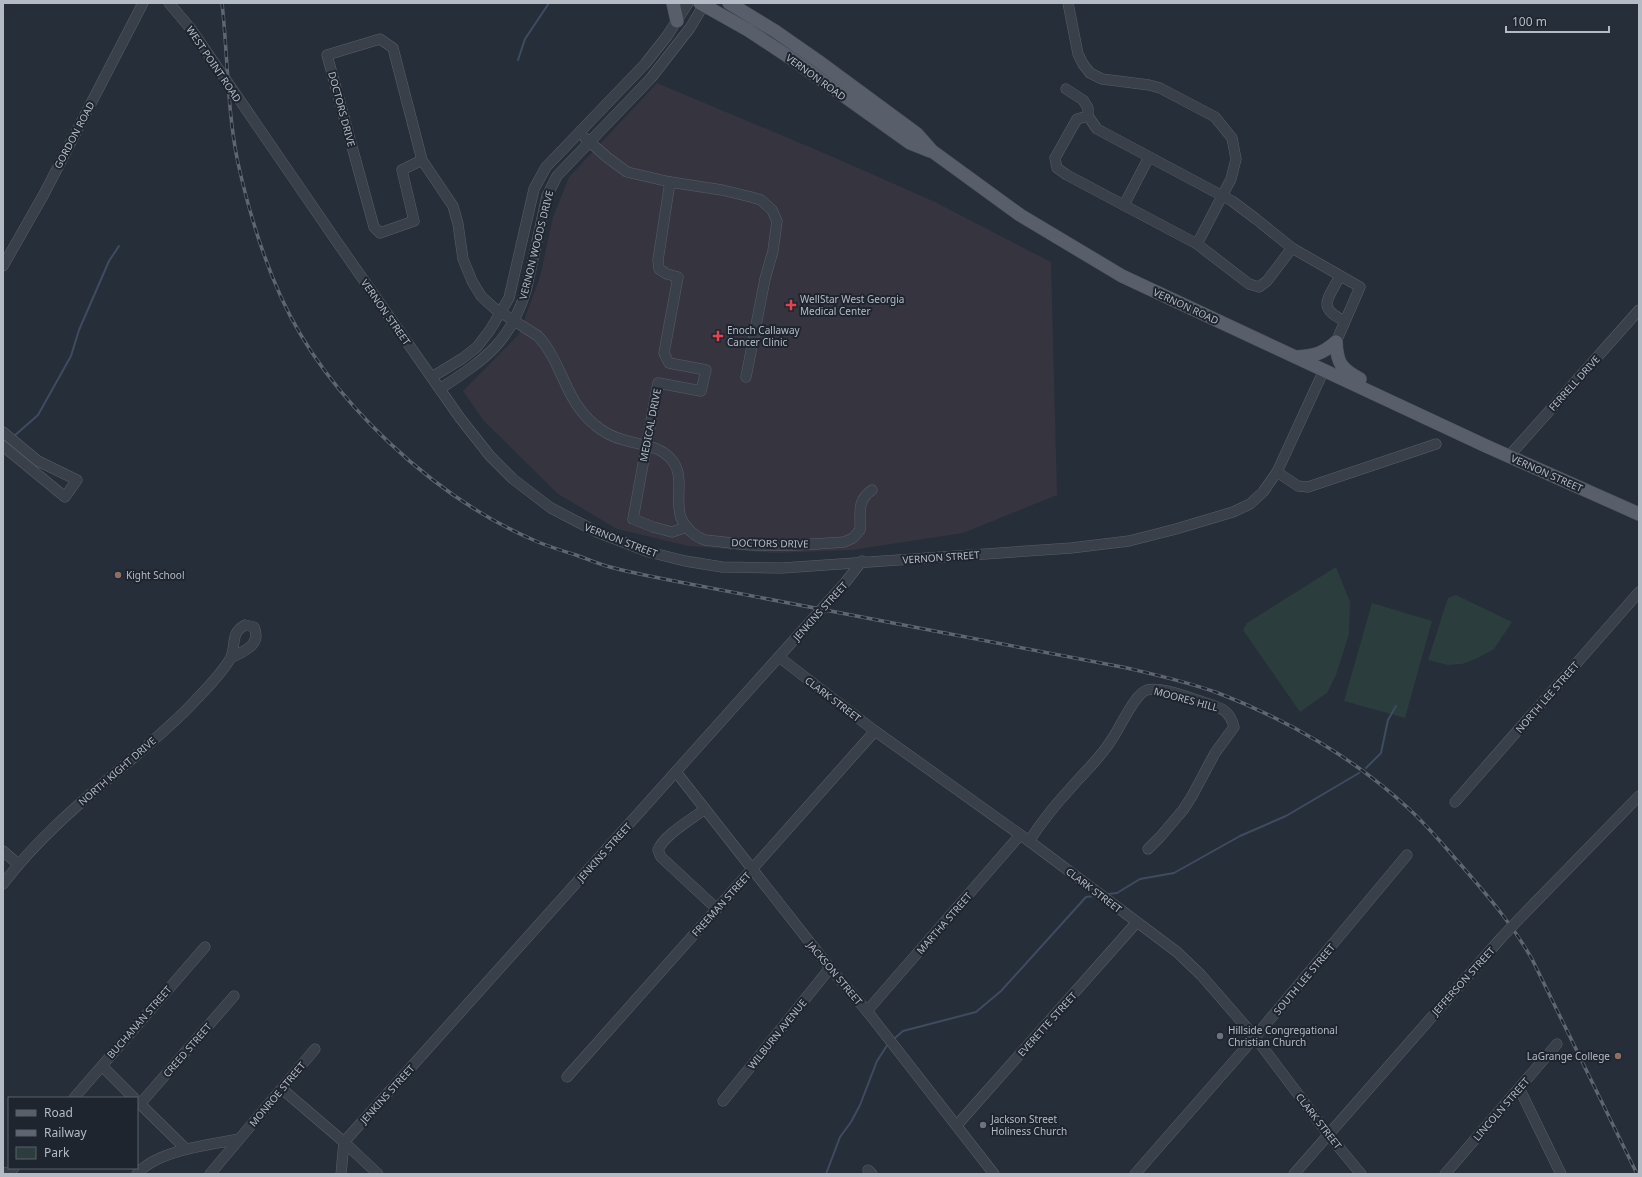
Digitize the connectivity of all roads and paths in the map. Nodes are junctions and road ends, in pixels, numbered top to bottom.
1 (143, 3) edge
2 (168, 3) edge
3 (178, 3) edge
4 (673, 3) edge
5 (688, 3) edge
6 (1068, 3) edge
7 (703, 4) edge
8 (735, 5) edge
9 (677, 21) junction
10 (191, 29) junction
11 (1066, 89) dead end
12 (1088, 116) junction
13 (257, 127) joint
14 (579, 132) junction
15 (589, 142) junction
16 (932, 151) junction
17 (1149, 157) junction
18 (422, 160) junction
19 (670, 182) junction
20 (1222, 196) junction
21 (1124, 205) junction
22 (1197, 244) junction
23 (1292, 248) junction
24 (3, 266) edge
25 (1340, 276) junction
26 (1639, 310) edge
27 (500, 313) junction
28 (513, 321) junction
29 (1345, 321) junction
30 (1336, 342) junction
31 (1295, 357) junction
32 (1324, 370) junction
33 (432, 377) junction
34 (746, 377) dead end
35 (440, 389) junction
36 (1389, 400) junction
37 (3, 432) edge
38 (1456, 432) joint
39 (1436, 444) dead end
40 (646, 445) junction
41 (3, 446) edge
42 (1509, 456) junction
43 (1277, 472) junction
44 (872, 490) dead end
45 (1639, 514) edge
46 (687, 527) junction
47 (862, 561) junction
48 (1639, 592) edge
49 (779, 657) junction
50 (231, 658) dead end
51 (875, 731) junction
52 (676, 772) junction
53 (1639, 796) edge
54 (1455, 802) dead end
55 (705, 809) junction
56 (1020, 835) junction
57 (1030, 841) junction
58 (1148, 849) dead end
59 (3, 851) edge
60 (1407, 855) dead end
61 (18, 864) junction
62 (753, 870) junction
63 (3, 884) edge
64 (717, 909) junction
65 (1137, 922) junction
66 (205, 946) dead end
67 (830, 968) junction
68 (234, 996) dead end
69 (867, 1011) junction
70 (1255, 1037) junction
71 (1557, 1044) dead end
72 (315, 1049) dead end
73 (102, 1066) junction
74 (567, 1077) dead end
75 (1521, 1086) junction
76 (282, 1089) junction
77 (75, 1097) edge
78 (133, 1097) edge
79 (138, 1100) edge
80 (723, 1101) dead end
81 (138, 1102) edge
82 (957, 1125) junction
83 (1328, 1134) junction
84 (239, 1139) junction
85 (344, 1142) junction
86 (186, 1149) junction
87 (988, 1172) edge
88 (136, 1174) edge
89 (210, 1174) edge
90 (341, 1174) edge
91 (378, 1174) edge
92 (1135, 1174) edge
93 (1294, 1174) edge
94 (1361, 1174) edge
95 (1445, 1174) edge
96 (1561, 1174) edge

1 - 24 street, GORDON ROAD
2 - 10 street, WEST POINT ROAD
3 - 10 street
4 - 9 main road
5 - 9 street, VERNON WOODS DRIVE
6 - 20 street
7 - 15 street, VERNON WOODS DRIVE
7 - 16 main road, VERNON ROAD
8 - 16 main road, VERNON ROAD
9 - 14 street, VERNON WOODS DRIVE
10 - 13 street, WEST POINT ROAD
11 - 12 street
12 - 17 street
12 - 21 street
13 - 33 street, VERNON STREET
14 - 15 street
14 - 27 street, VERNON WOODS DRIVE
15 - 19 street
15 - 28 street, VERNON WOODS DRIVE
16 - 31 main road, VERNON ROAD
17 - 20 street
17 - 21 street
18 - 18 street, DOCTORS DRIVE
18 - 27 street, DOCTORS DRIVE
19 - 34 street
19 - 40 street, MEDICAL DRIVE
20 - 22 street
20 - 23 street
21 - 22 street
22 - 23 street
23 - 25 street
25 - 29 street
25 - 29 street
26 - 42 street, FERRELL DRIVE
27 - 28 street, DOCTORS DRIVE
27 - 33 street, VERNON WOODS DRIVE
28 - 35 street, VERNON WOODS DRIVE
28 - 40 street
29 - 30 street
30 - 31 main road
30 - 36 main road
31 - 32 main road, VERNON ROAD
32 - 36 main road, VERNON ROAD
32 - 43 street, VERNON STREET
33 - 35 street, VERNON STREET
35 - 47 street, VERNON STREET
36 - 38 main road, VERNON ROAD
37 - 41 street
38 - 42 main road, VERNON STREET
39 - 43 street
40 - 46 street
40 - 46 street, MEDICAL DRIVE
42 - 45 main road, VERNON STREET
43 - 47 street, VERNON STREET
44 - 46 street, DOCTORS DRIVE
47 - 49 street, JENKINS STREET
48 - 54 street, NORTH LEE STREET
49 - 51 street, CLARK STREET
49 - 52 street, JENKINS STREET
50 - 61 street, NORTH KIGHT DRIVE
51 - 56 street, CLARK STREET
51 - 62 street, FREEMAN STREET
52 - 55 street, JACKSON STREET
52 - 85 street, JENKINS STREET
53 - 83 street, JEFFERSON STREET, bridge
55 - 62 street, JACKSON STREET
55 - 64 street
56 - 57 street, CLARK STREET
56 - 69 street, MARTHA STREET
57 - 58 street, MOORES HILL
57 - 65 street, CLARK STREET
59 - 61 street
60 - 70 street, SOUTH LEE STREET
61 - 63 street, NORTH KIGHT DRIVE
62 - 64 street, FREEMAN STREET
62 - 67 street, JACKSON STREET
64 - 74 street, FREEMAN STREET
65 - 70 street, CLARK STREET
65 - 82 street, EVERETTE STREET
66 - 73 street, BUCHANAN STREET
67 - 69 street, JACKSON STREET
67 - 80 street, WILBURN AVENUE
68 - 79 street, CREED STREET
69 - 82 street, JACKSON STREET
70 - 83 street, CLARK STREET
70 - 92 street, SOUTH LEE STREET
71 - 75 street, LINCOLN STREET
72 - 76 street, MONROE STREET
73 - 77 street, BUCHANAN STREET
73 - 78 street
75 - 95 street, LINCOLN STREET
75 - 96 street
76 - 84 street, MONROE STREET
76 - 85 street
81 - 86 street
82 - 87 street, JACKSON STREET
83 - 93 street, JEFFERSON STREET
83 - 94 street, CLARK STREET
84 - 86 street
84 - 89 street, MONROE STREET
85 - 90 street
85 - 91 street
86 - 88 street

